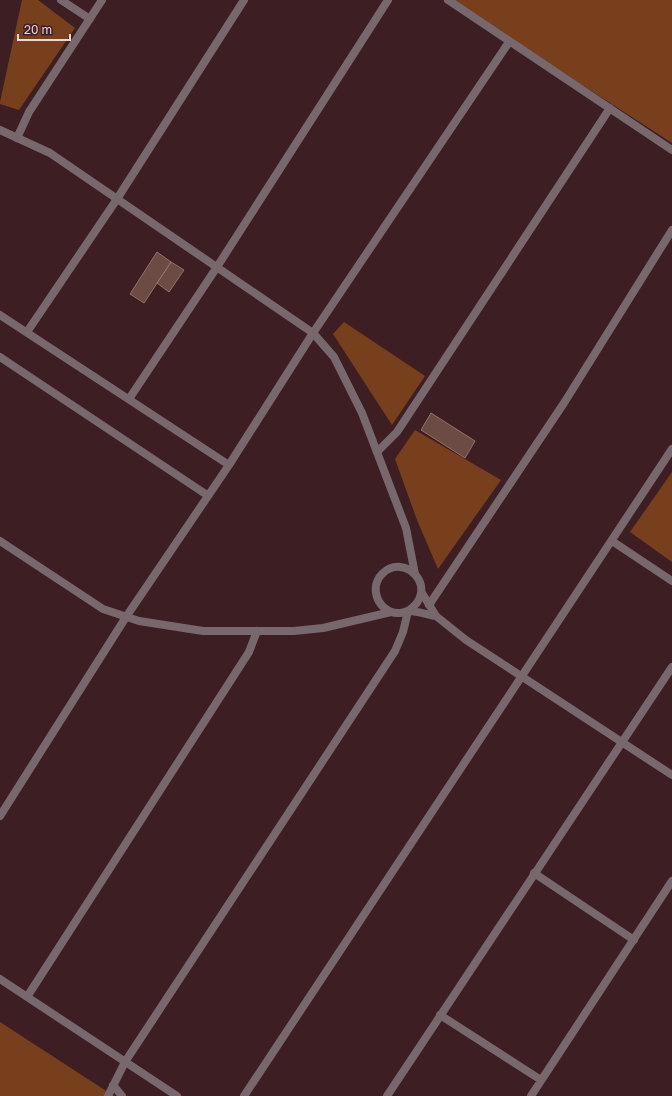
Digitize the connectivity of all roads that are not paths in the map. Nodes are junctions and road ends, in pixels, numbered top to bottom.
1 (61, 0) edge
2 (102, 0) edge
3 (244, 0) edge
4 (388, 0) edge
5 (448, 0) edge
6 (90, 19) junction
7 (509, 42) junction
8 (610, 108) junction
9 (0, 130) edge
10 (17, 138) junction
11 (672, 150) edge
12 (117, 199) junction
13 (672, 230) edge
14 (217, 267) junction
15 (0, 315) edge
16 (27, 332) junction
17 (313, 333) junction
18 (0, 357) edge
19 (128, 399) junction
20 (672, 450) edge
21 (377, 452) junction
22 (229, 464) junction
23 (207, 496) junction
24 (0, 541) edge
25 (612, 541) junction
26 (415, 574) junction
27 (672, 581) edge
28 (422, 593) junction
29 (429, 605) junction
30 (408, 611) junction
31 (391, 612) junction
32 (436, 616) junction
33 (126, 617) junction
34 (257, 631) junction
35 (672, 667) edge
36 (521, 676) junction
37 (621, 741) junction
38 (672, 775) edge
39 (0, 816) edge
40 (534, 873) junction
41 (672, 881) edge
42 (634, 940) junction
43 (0, 979) edge
44 (27, 997) junction
45 (440, 1015) junction
46 (125, 1062) junction
47 (542, 1080) junction
48 (113, 1085) junction
49 (108, 1096) edge
50 (122, 1096) edge
51 (177, 1096) edge
52 (244, 1096) edge
53 (387, 1096) edge
54 (531, 1096) edge

1 - 6 street
2 - 6 street
3 - 12 street
4 - 14 street
5 - 7 street
6 - 10 street
7 - 8 street
7 - 17 street
8 - 11 street
8 - 21 street
9 - 10 street
10 - 12 street
12 - 14 street
12 - 16 street
13 - 29 street
14 - 17 street
14 - 19 street
15 - 16 street
16 - 19 street
17 - 21 street
17 - 22 street
18 - 23 street
19 - 22 street
20 - 25 street
21 - 26 street
22 - 23 street
23 - 33 street
24 - 33 street
25 - 27 street
25 - 36 street
26 - 28 street
26 - 31 street
28 - 29 street
28 - 30 street
29 - 32 street
30 - 31 street
30 - 32 street
30 - 46 street
31 - 34 street
32 - 36 street
33 - 34 street
33 - 39 street
34 - 44 street
35 - 37 street
36 - 37 street
36 - 52 street
37 - 38 street
37 - 40 street
40 - 42 street
40 - 45 street
41 - 42 street
42 - 47 street
43 - 44 street
44 - 46 street
45 - 47 street
45 - 53 street
46 - 48 street
46 - 51 street
47 - 54 street
48 - 49 street
48 - 50 street

